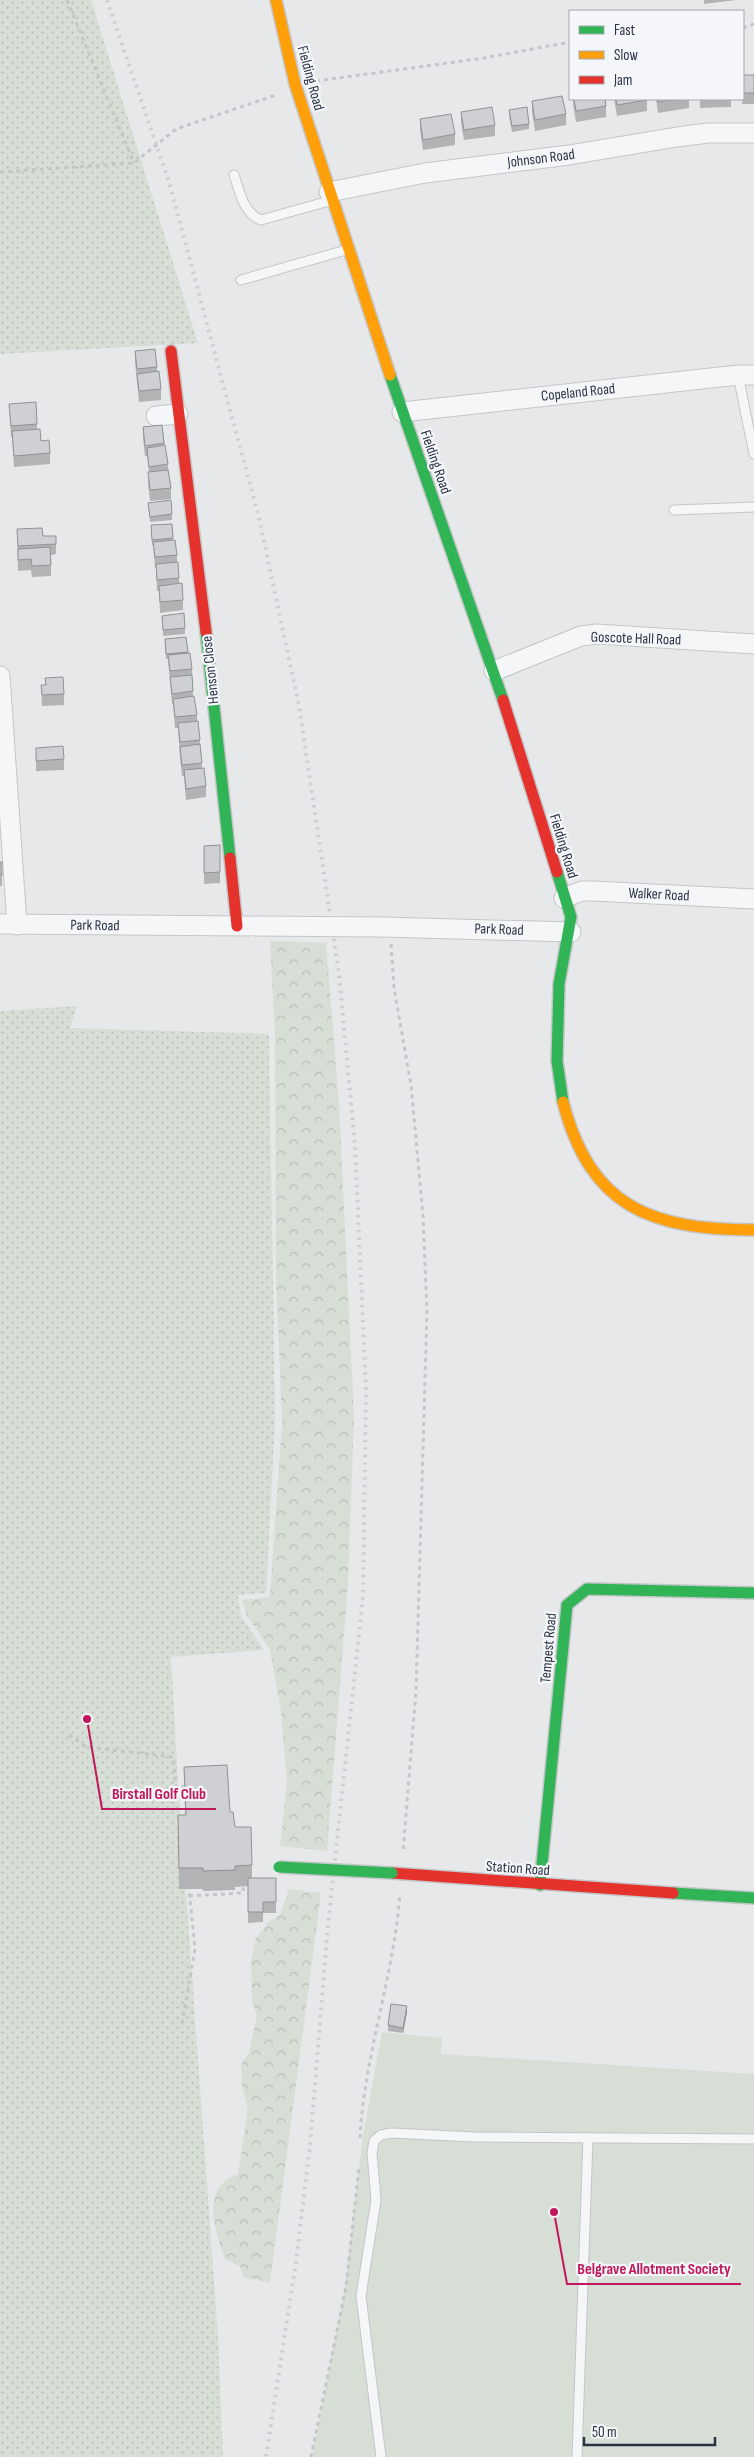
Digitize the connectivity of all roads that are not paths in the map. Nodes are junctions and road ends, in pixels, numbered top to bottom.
1 (276, 0) edge
2 (754, 133) edge
3 (234, 175) dead end
4 (331, 196) junction
5 (348, 249) junction
6 (241, 280) dead end
7 (171, 351) dead end
8 (746, 375) edge
9 (402, 412) junction
10 (178, 414) junction
11 (156, 416) dead end
12 (754, 454) edge
13 (754, 507) edge
14 (674, 510) dead end
15 (754, 644) edge
16 (494, 671) junction
17 (0, 676) edge
18 (564, 898) junction
19 (754, 899) edge
20 (9, 924) edge
21 (246, 926) junction
22 (571, 932) junction
23 (754, 1230) edge
24 (754, 1593) edge
25 (275, 1867) dead end
26 (540, 1886) junction
27 (754, 1898) edge
28 (588, 2138) junction
29 (754, 2139) edge
30 (381, 2457) edge
31 (577, 2457) edge

1 - 4 street, Fielding Road
2 - 4 street, Johnson Road
3 - 4 lane
4 - 5 street, Fielding Road
5 - 6 lane
5 - 9 street, Fielding Road
7 - 10 street, Henson Close
8 - 9 street, Copeland Road
8 - 12 lane
9 - 16 street, Fielding Road
10 - 11 street
10 - 21 street, Henson Close
13 - 14 lane
15 - 16 street, Goscote Hall Road
16 - 18 street, Fielding Road
17 - 20 street
18 - 19 street, Walker Road
18 - 22 street, Fielding Road
20 - 21 street, Park Road
21 - 22 street, Park Road, bridge
22 - 23 street
24 - 26 street, Tempest Road
25 - 26 street, Station Road, bridge
26 - 27 street, Station Road
28 - 29 lane
28 - 30 lane
28 - 31 lane

